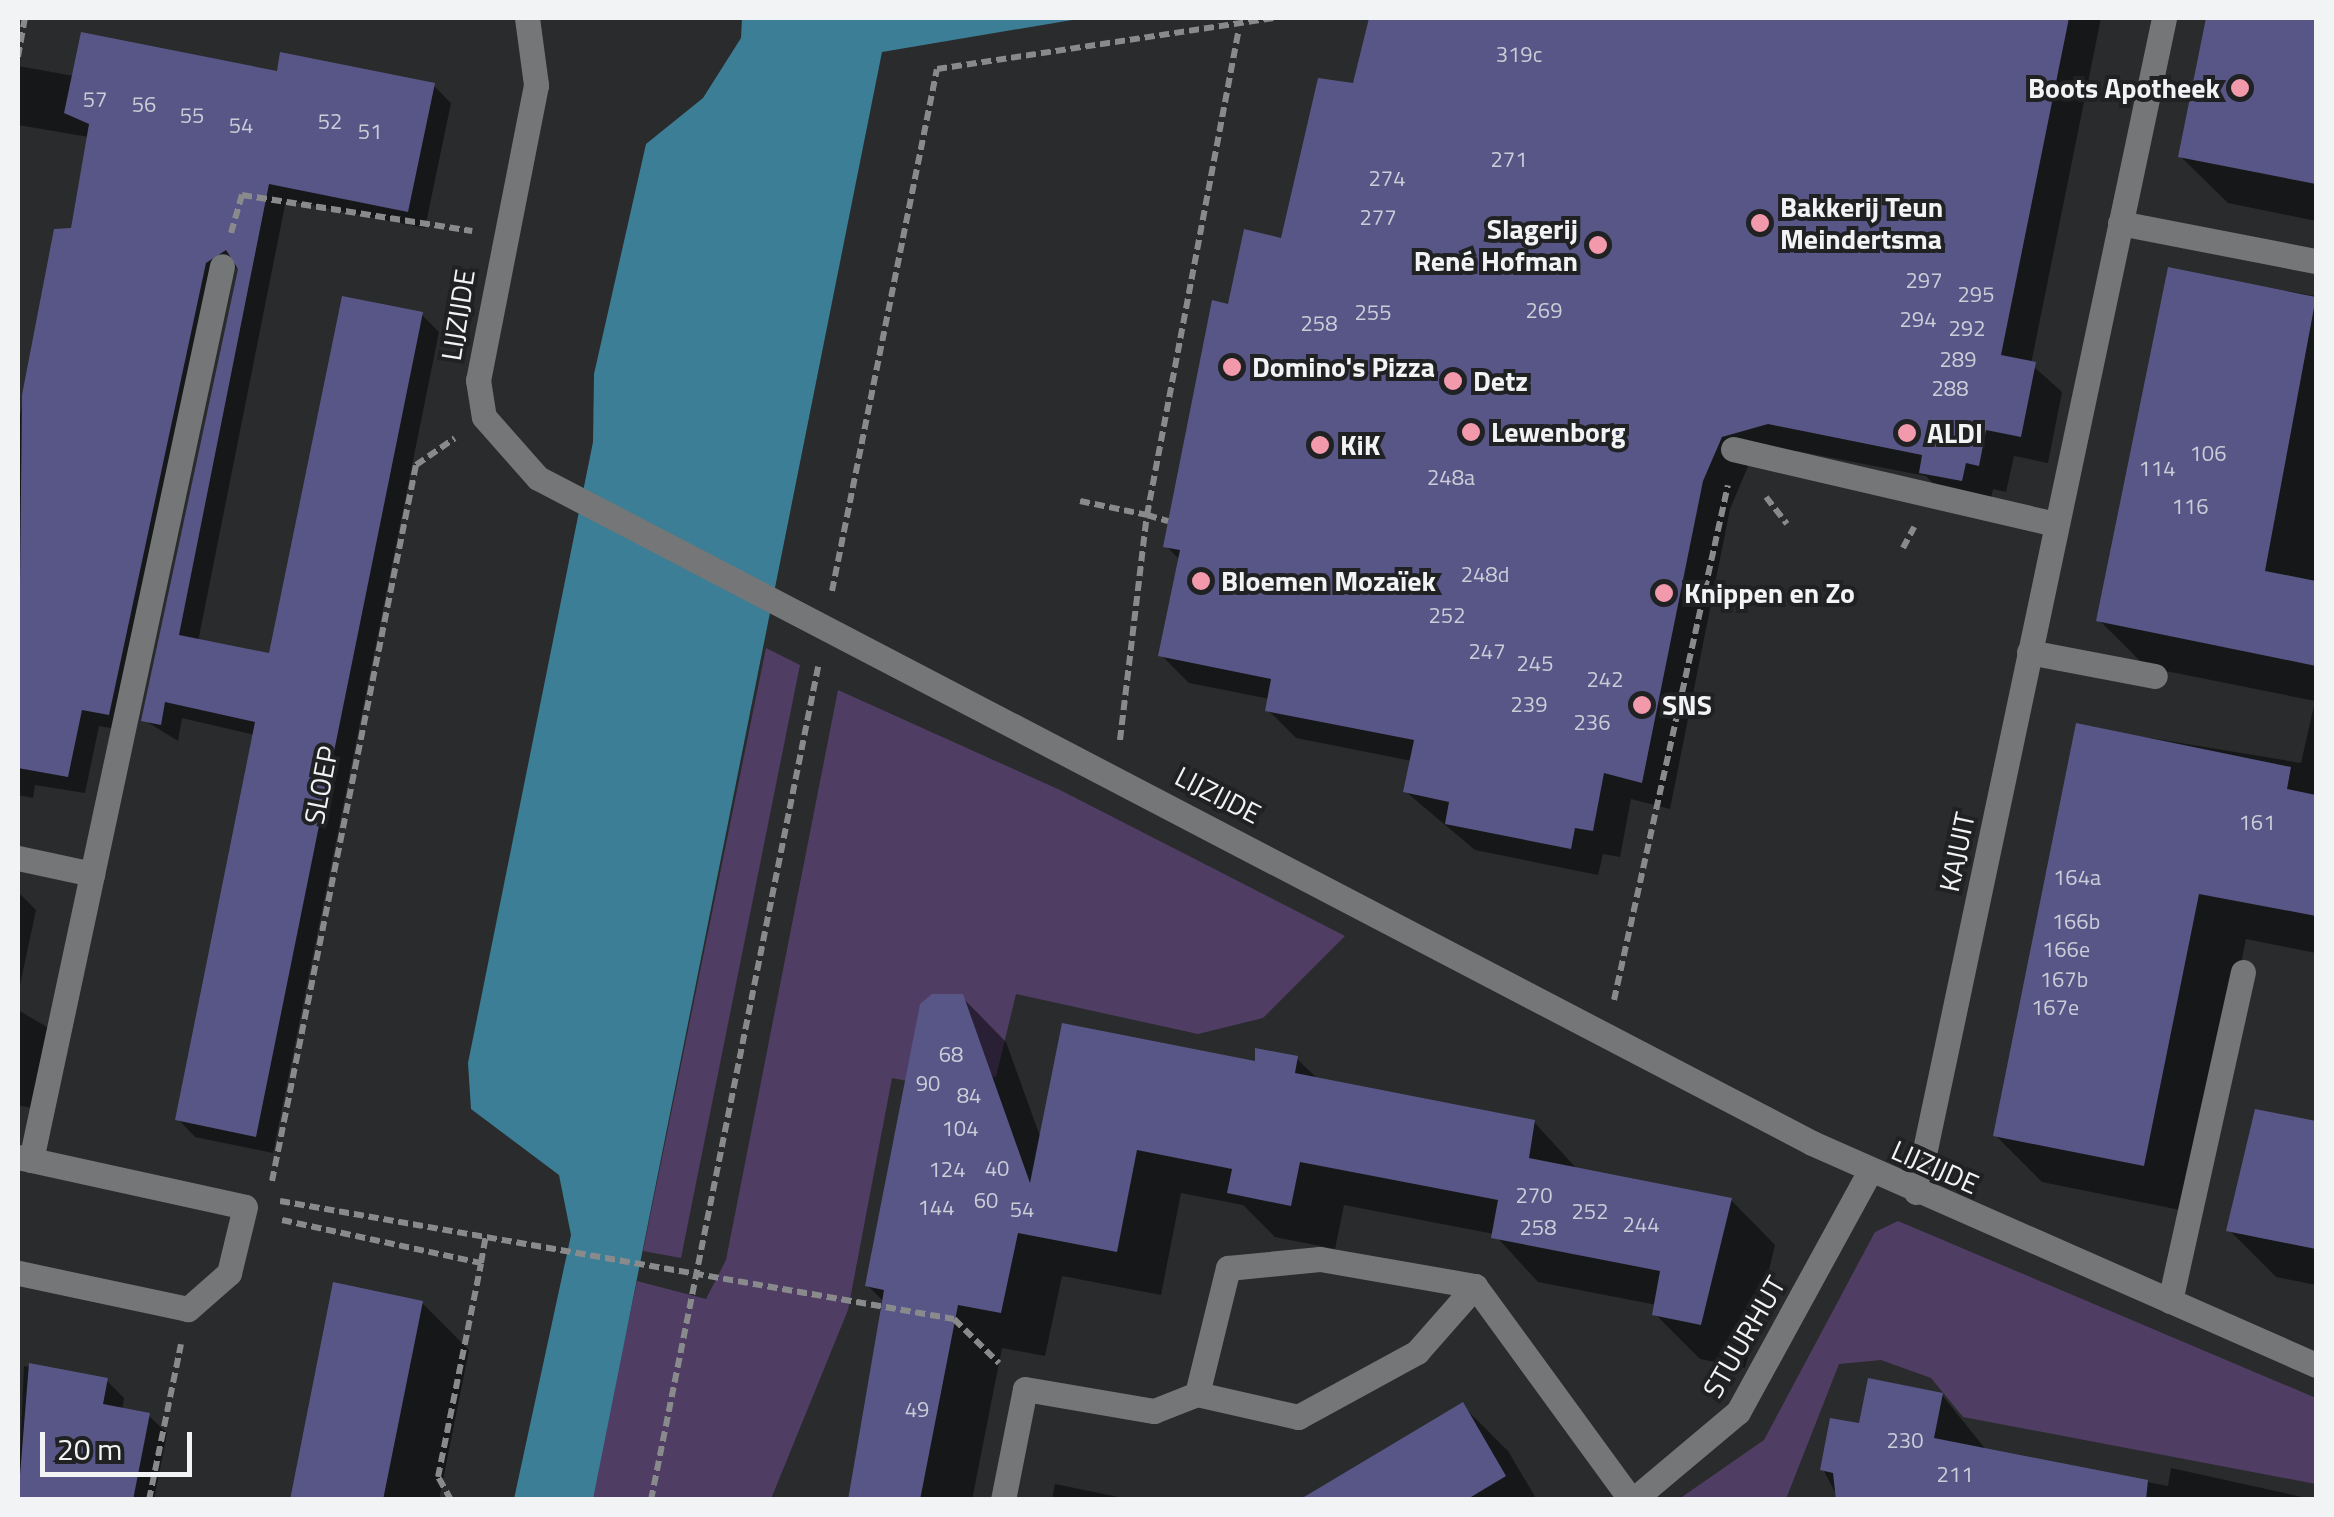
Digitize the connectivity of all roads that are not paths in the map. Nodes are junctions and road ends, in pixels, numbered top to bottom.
1 (527, 18) edge
2 (2164, 18) edge
3 (2120, 224) junction
4 (2316, 261) edge
5 (222, 266) road end
6 (1734, 452) road end
7 (2056, 524) junction
8 (2029, 652) junction
9 (2155, 676) dead end
10 (18, 858) edge
11 (92, 874) junction
12 (2243, 972) dead end
13 (24, 1159) edge
14 (1870, 1171) junction
15 (1916, 1192) junction
16 (18, 1273) edge
17 (1475, 1286) junction
18 (2170, 1301) junction
19 (2316, 1364) edge
20 (1198, 1394) junction
21 (1003, 1500) edge
22 (1632, 1500) edge

1 - 14 street, LIJZIJDE
2 - 3 street, KAJUIT
3 - 4 street
3 - 7 street, KAJUIT
5 - 11 street
6 - 7 street
7 - 8 street, KAJUIT
8 - 9 street
8 - 15 street, KAJUIT
10 - 11 street
11 - 13 street
12 - 18 street
13 - 16 street
14 - 15 street, LIJZIJDE
14 - 22 street, STUURHUT
15 - 18 street, LIJZIJDE
17 - 20 street
17 - 20 street
17 - 22 street, STUURHUT
18 - 19 street, LIJZIJDE
20 - 21 street

